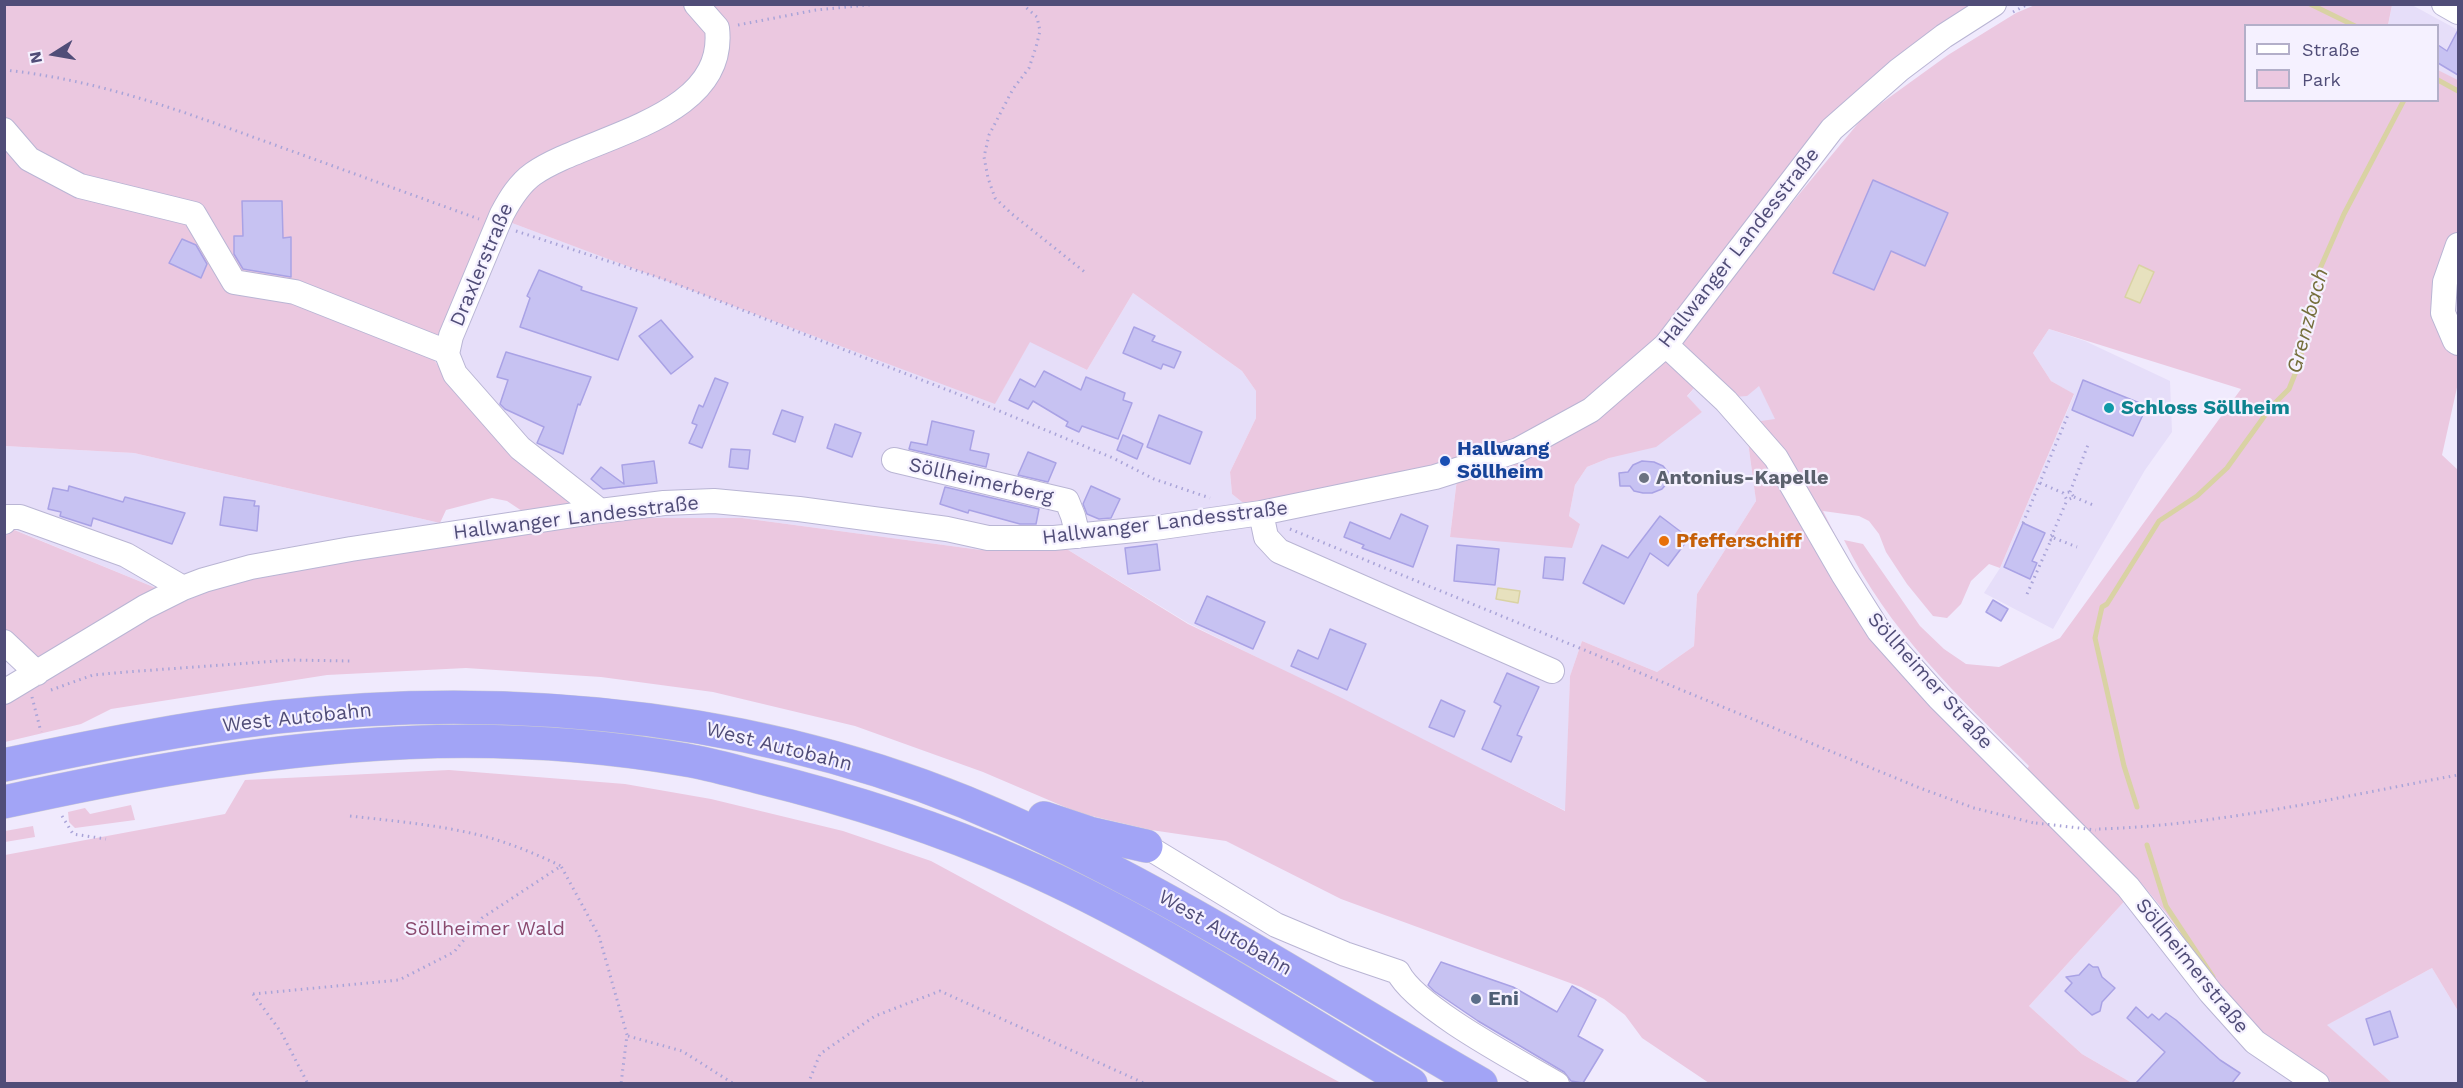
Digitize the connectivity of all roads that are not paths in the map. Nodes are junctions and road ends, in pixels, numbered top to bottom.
1 (696, 4) edge
2 (2444, 4) edge
3 (1999, 10) edge
4 (2458, 12) edge
5 (4, 130) edge
6 (2458, 245) edge
7 (2458, 343) edge
8 (1666, 345) junction
9 (447, 352) junction
10 (894, 460) dead end
11 (600, 511) junction
12 (1261, 513) junction
13 (4, 522) edge
14 (1078, 536) junction
15 (183, 588) junction
16 (4, 642) edge
17 (1552, 671) dead end
18 (37, 673) junction
19 (4, 692) edge
20 (4, 765) edge
21 (4, 802) edge
22 (1003, 818) junction
23 (1146, 846) joint
24 (2128, 887) joint
25 (1411, 1083) edge
26 (1481, 1083) edge
27 (1557, 1083) edge
28 (2318, 1083) edge

1 - 9 street, Draxlerstraße
2 - 4 street
3 - 8 street, Hallwanger Landesstraße
5 - 9 street
6 - 7 street
8 - 12 street, Hallwanger Landesstraße
8 - 24 street, Söllheimer Straße
9 - 11 street, Draxlerstraße
10 - 14 street, Söllheimerberg
11 - 14 street, Hallwanger Landesstraße
11 - 15 street, Hallwanger Landesstraße
12 - 14 street, Hallwanger Landesstraße
12 - 17 street
13 - 15 street
15 - 18 street, Hallwanger Landesstraße
16 - 18 street
18 - 19 street, Hallwanger Landesstraße
20 - 22 highway, West Autobahn
21 - 25 highway, West Autobahn
22 - 23 highway
22 - 26 highway, West Autobahn
23 - 27 street
24 - 28 street, Söllheimerstraße

